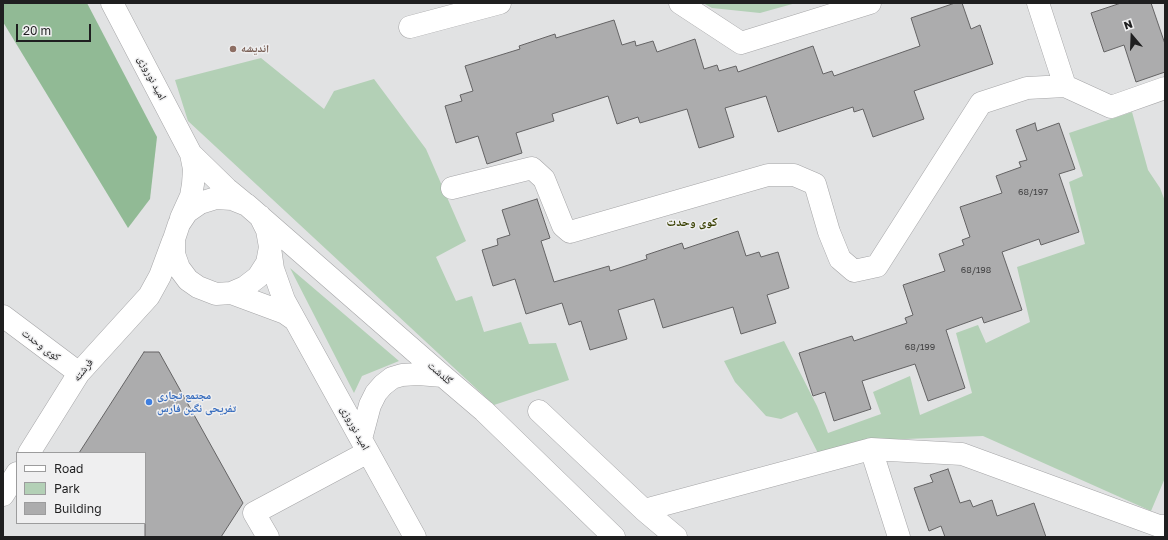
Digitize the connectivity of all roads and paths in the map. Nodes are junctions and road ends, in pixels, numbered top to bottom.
1 (112, 3) edge
2 (500, 3) edge
3 (680, 3) edge
4 (870, 3) edge
5 (1038, 3) edge
6 (410, 27) dead end
7 (1065, 86) junction
8 (1165, 88) edge
9 (191, 154) junction
10 (452, 188) dead end
11 (252, 210) junction
12 (176, 231) junction
13 (270, 247) junction
14 (198, 287) junction
15 (231, 293) junction
16 (149, 296) junction
17 (3, 316) edge
18 (295, 320) junction
19 (79, 373) junction
20 (442, 376) junction
21 (539, 411) dead end
22 (365, 445) junction
23 (871, 449) junction
24 (30, 452) edge
25 (16, 475) edge
26 (3, 495) edge
27 (644, 510) junction
28 (1163, 522) edge
29 (268, 537) edge
30 (415, 537) edge
31 (614, 537) edge
32 (676, 537) edge
33 (899, 537) edge

1 - 9 street, امید نوروزی
2 - 6 street
3 - 4 street
5 - 7 street
7 - 8 street
7 - 10 street
9 - 11 street, گلدشت
9 - 12 street
11 - 12 street
11 - 13 street
11 - 20 street, گلدشت
12 - 14 street
12 - 16 street
13 - 15 street
13 - 18 street, امید نوروزی
14 - 15 street
14 - 16 street
15 - 18 street
16 - 19 street, فرشته
17 - 19 street, کوی وحدت
18 - 22 street, امید نوروزی
19 - 24 street, فرشته
20 - 22 street
20 - 31 street, گلدشت
21 - 27 street
22 - 29 street
22 - 30 street, امید نوروزی
23 - 27 street
23 - 28 street
23 - 33 street
25 - 26 street
27 - 32 street

